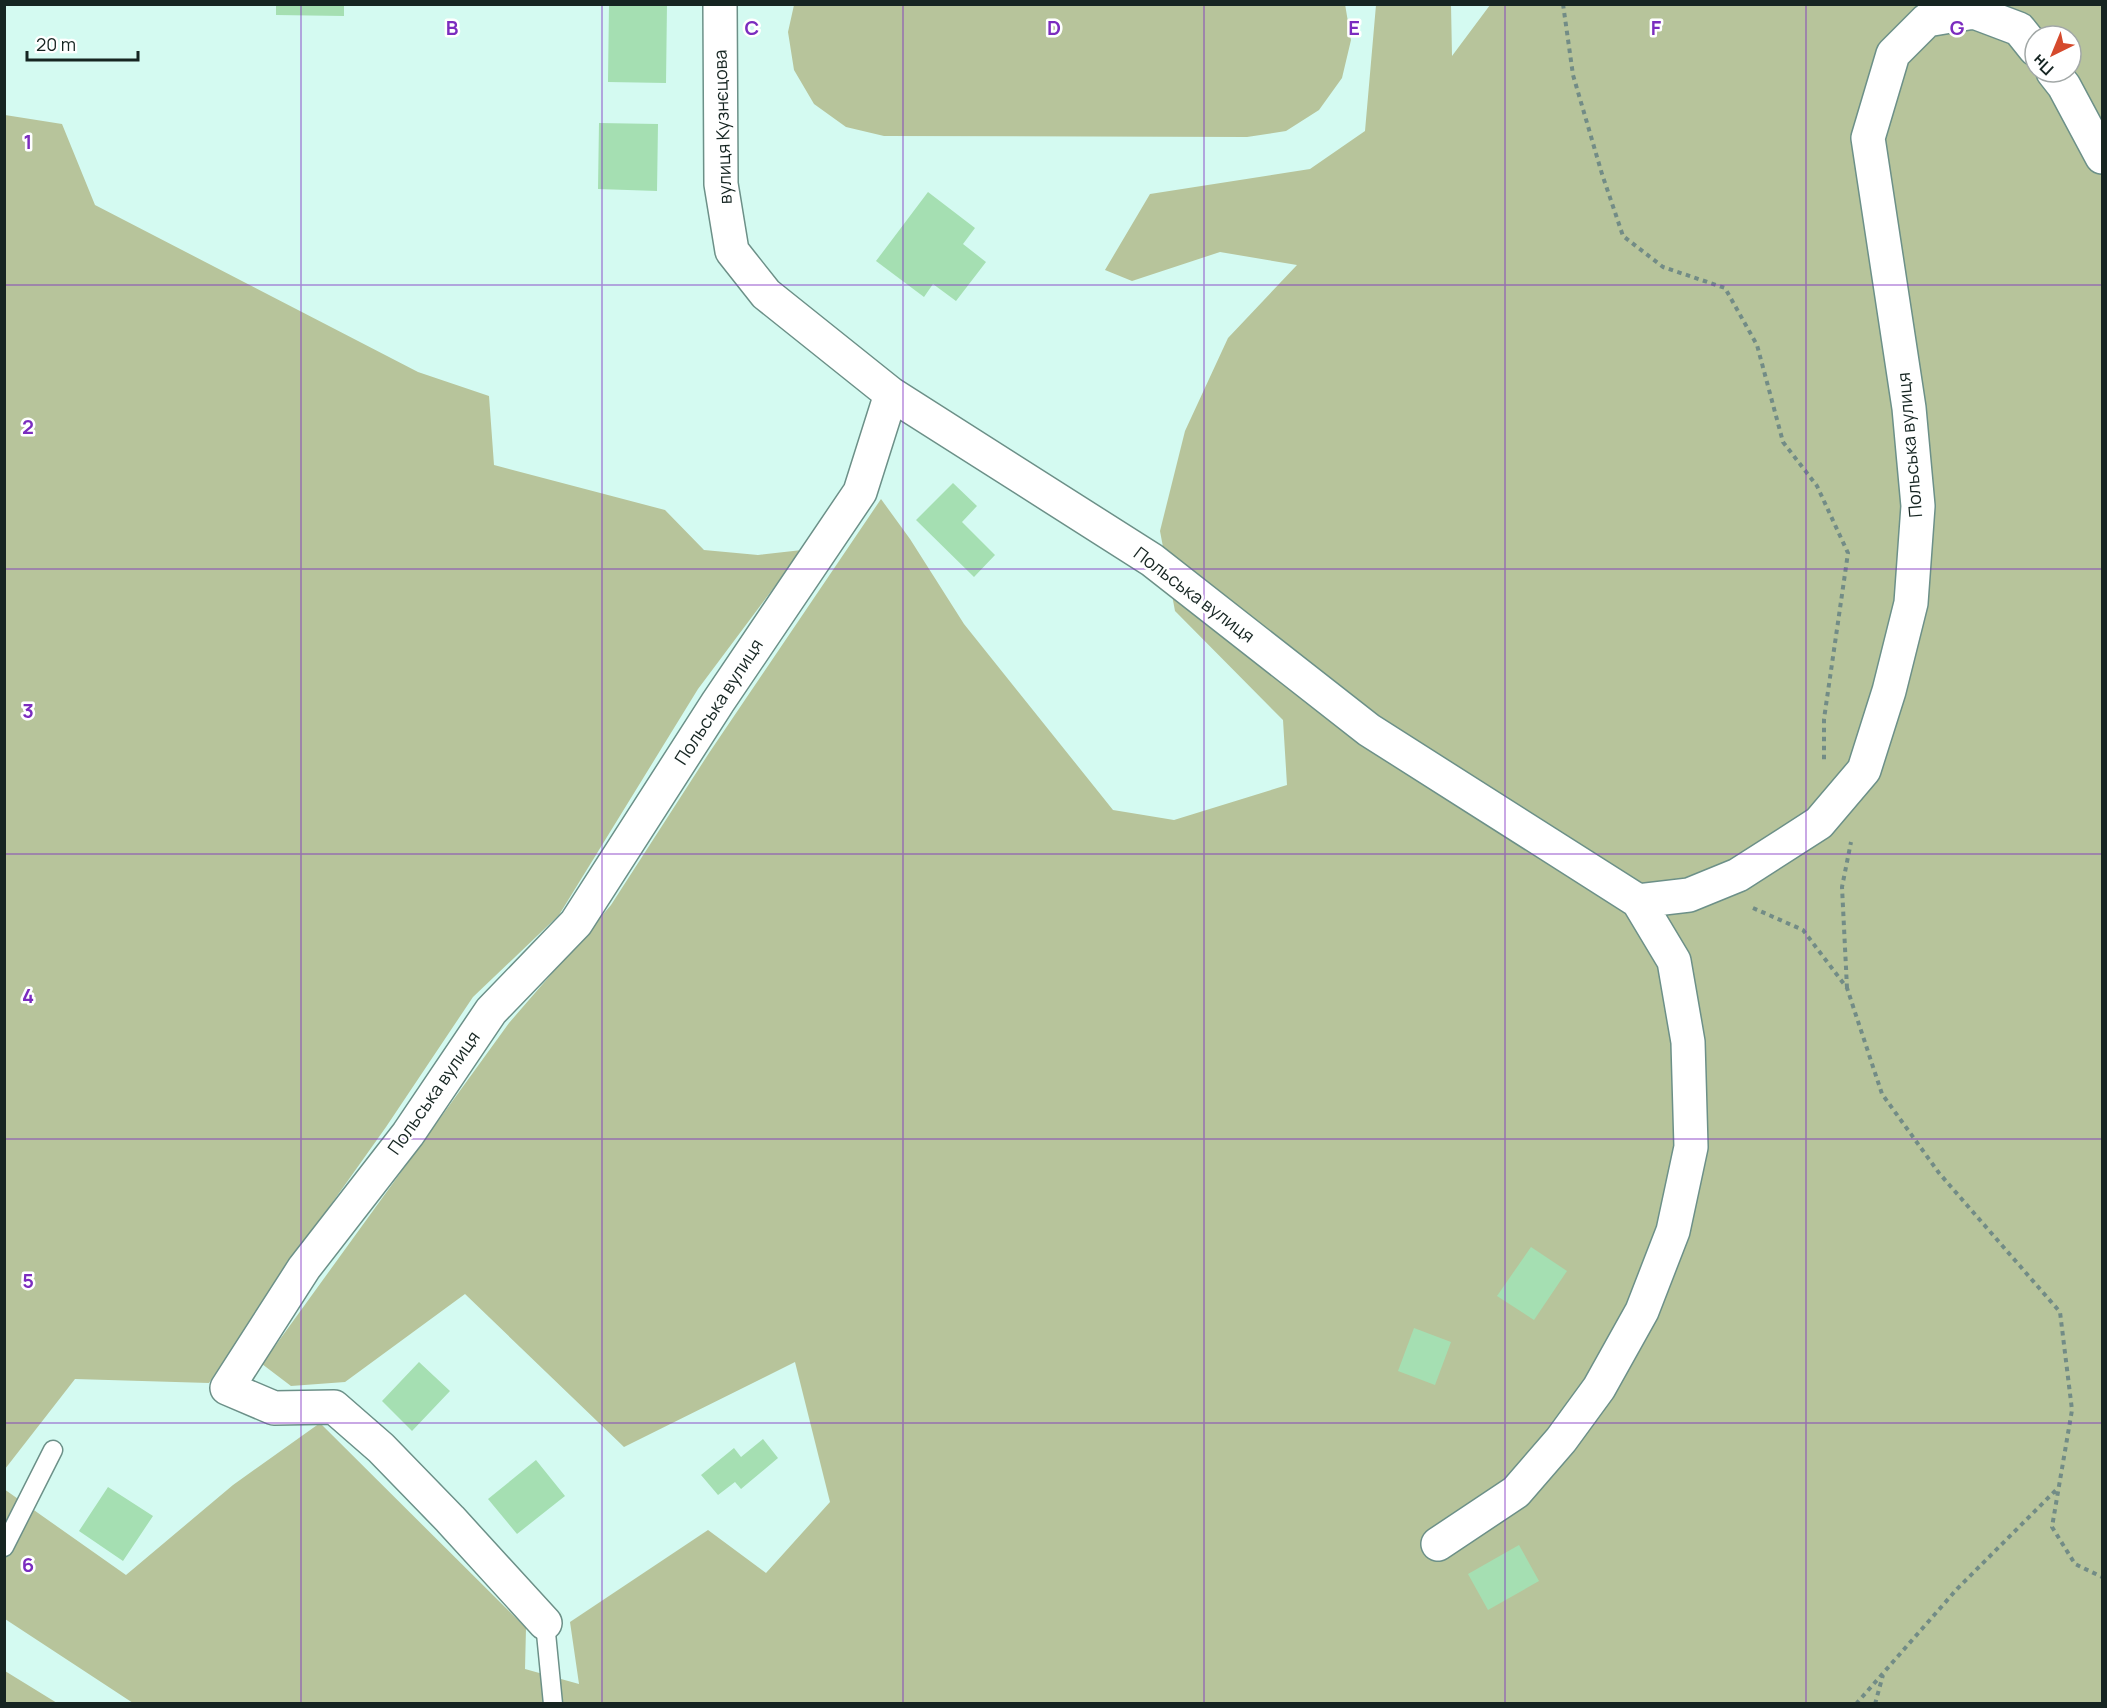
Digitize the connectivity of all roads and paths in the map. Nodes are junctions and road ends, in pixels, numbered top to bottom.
1 (720, 4) edge
2 (1563, 4) edge
3 (2023, 34) edge
4 (2062, 84) edge
5 (2103, 157) edge
6 (891, 393) junction
7 (1845, 792) junction
8 (1638, 901) junction
9 (1746, 908) dead end
10 (1847, 988) junction
11 (53, 1450) dead end
12 (2059, 1487) junction
13 (1438, 1544) dead end
14 (4, 1547) edge
15 (2103, 1577) edge
16 (545, 1623) joint
17 (1884, 1671) junction
18 (553, 1704) edge
19 (1856, 1704) edge
20 (1875, 1704) edge

1 - 6 street, вулиця Кузнєцова
2 - 7 path
3 - 7 street, Польська вулиця
4 - 5 street
6 - 8 street, Польська вулиця
6 - 16 street, Польська вулиця
7 - 8 street, Польська вулиця
7 - 10 path
8 - 13 street, Польська вулиця
9 - 10 path
10 - 12 path
11 - 14 lane
12 - 15 path
12 - 17 path
16 - 18 lane
17 - 19 path
17 - 20 path

